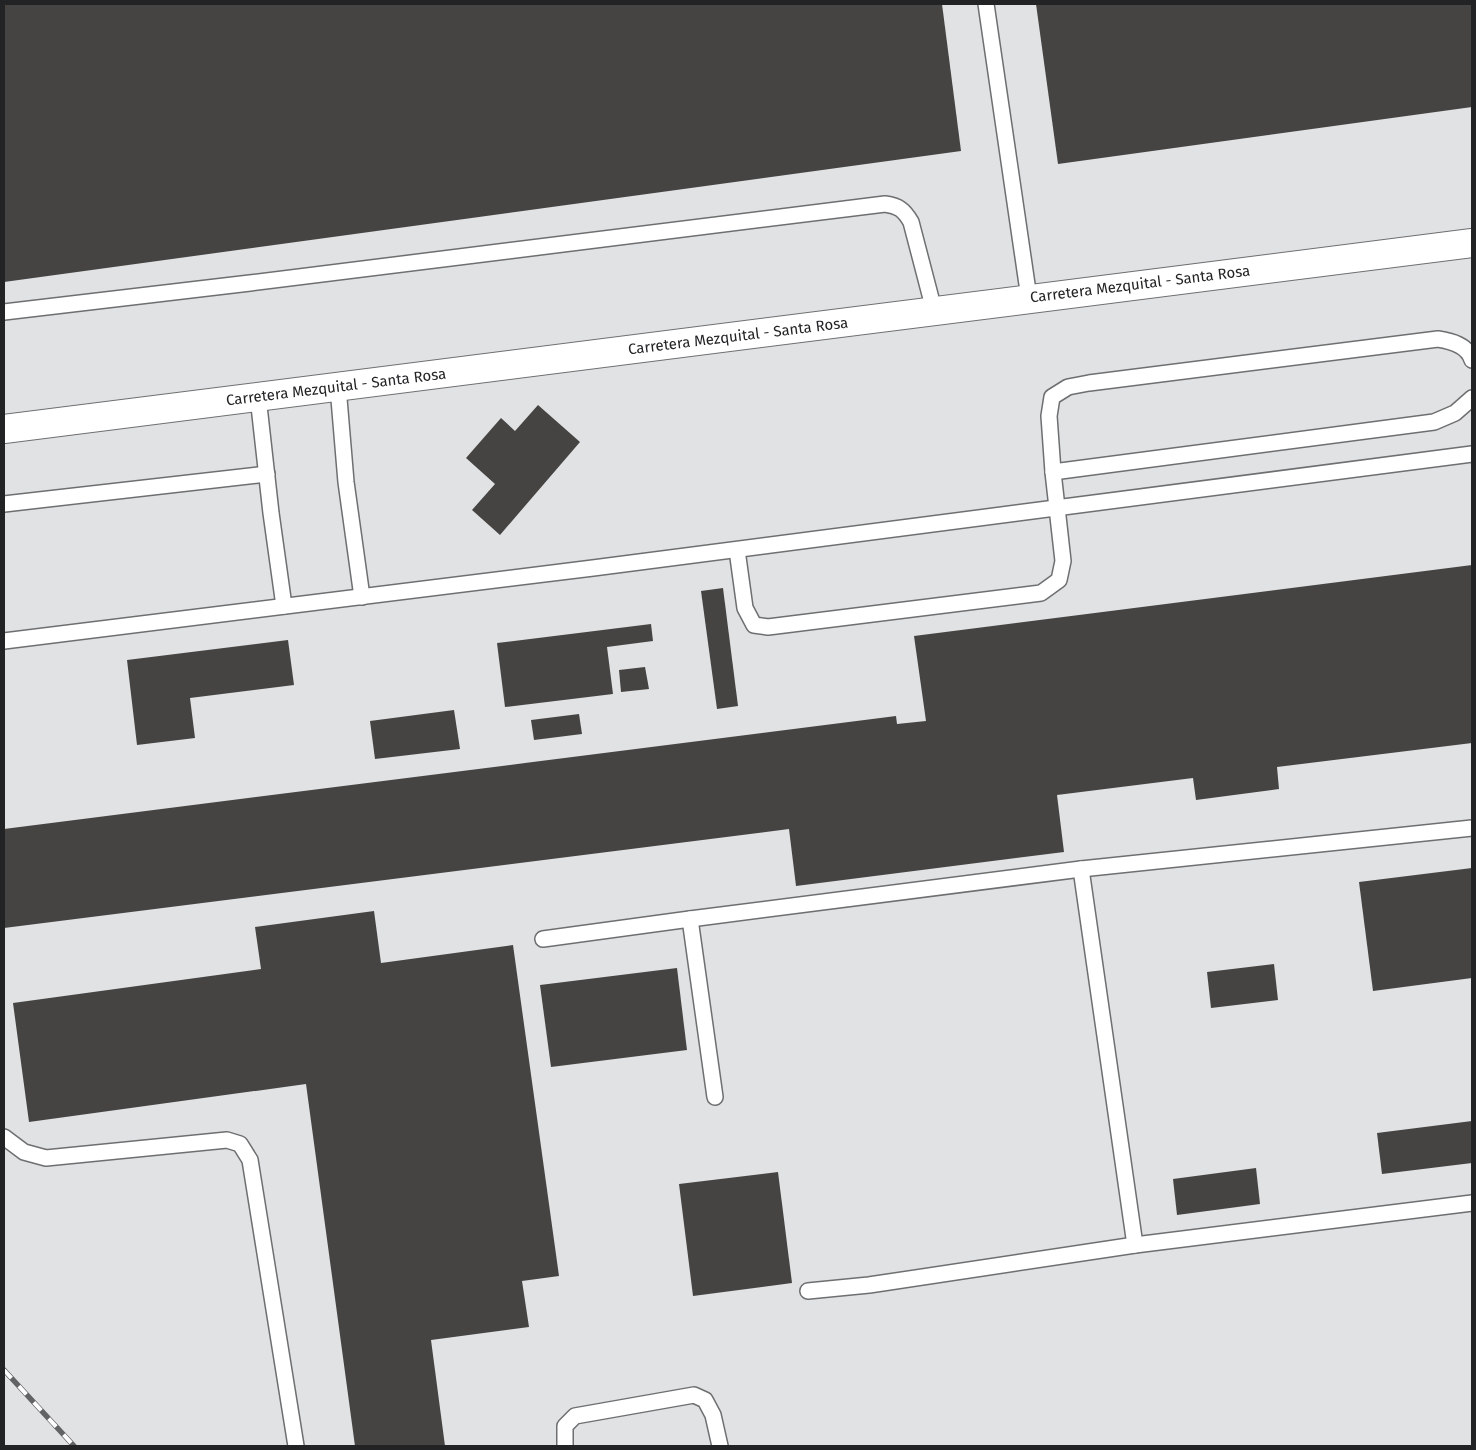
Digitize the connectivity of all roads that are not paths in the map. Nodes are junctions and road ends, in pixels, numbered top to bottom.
1 (986, 4) edge
2 (1472, 242) edge
3 (1029, 298) junction
4 (934, 310) junction
5 (4, 312) edge
6 (1472, 360) edge
7 (338, 387) junction
8 (258, 397) junction
9 (1472, 398) edge
10 (4, 430) edge
11 (1472, 454) edge
12 (1053, 472) junction
13 (267, 474) junction
14 (4, 504) edge
15 (1057, 509) junction
16 (737, 550) junction
17 (362, 597) junction
18 (284, 606) junction
19 (4, 641) edge
20 (1472, 828) edge
21 (1082, 869) junction
22 (690, 918) junction
23 (543, 939) dead end
24 (715, 1097) dead end
25 (4, 1137) edge
26 (1472, 1203) edge
27 (1135, 1245) junction
28 (808, 1291) dead end
29 (296, 1446) edge
30 (565, 1446) edge
31 (720, 1446) edge

1 - 3 lane
2 - 3 main road, Carretera Mezquital - Santa Rosa
3 - 4 main road, Carretera Mezquital - Santa Rosa
4 - 5 lane
4 - 7 main road, Carretera Mezquital - Santa Rosa
6 - 12 lane
7 - 8 main road, Carretera Mezquital - Santa Rosa
7 - 17 lane
8 - 10 main road, Carretera Mezquital - Santa Rosa
8 - 13 lane
9 - 12 lane
11 - 15 lane
12 - 15 lane
13 - 14 lane
13 - 18 lane
15 - 16 lane
15 - 16 lane
16 - 17 lane
17 - 18 lane
18 - 19 lane
20 - 21 lane
21 - 22 lane
21 - 27 lane
22 - 23 lane
22 - 24 lane
25 - 29 lane
26 - 27 lane
27 - 28 lane
30 - 31 lane

